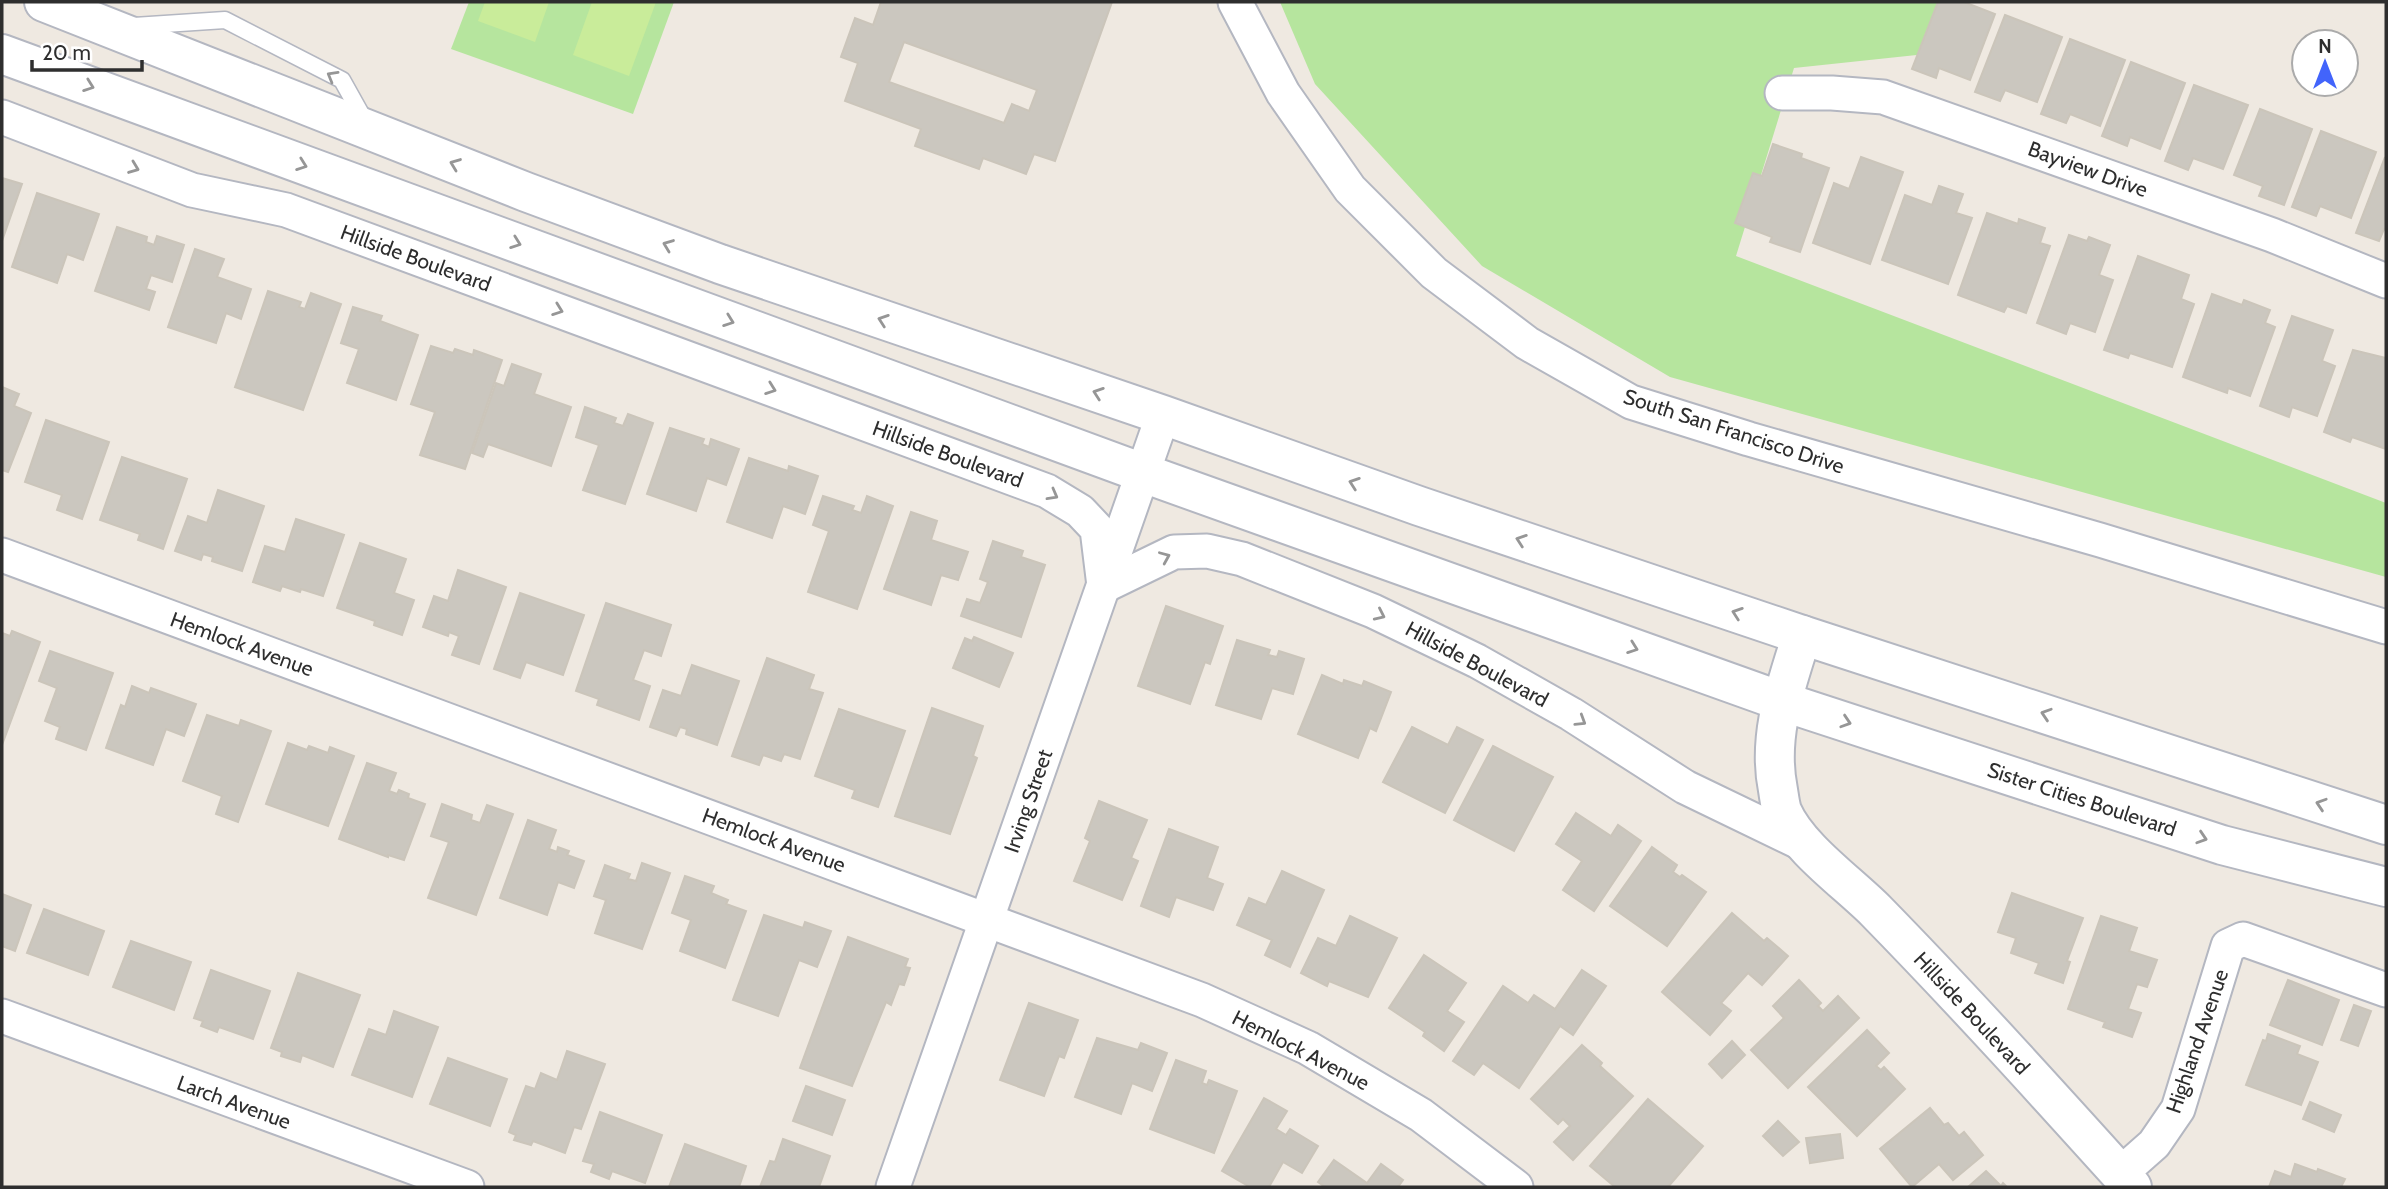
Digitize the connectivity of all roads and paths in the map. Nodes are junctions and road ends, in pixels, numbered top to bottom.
1 (44, 2) edge
2 (1235, 2) edge
3 (2, 54) edge
4 (1782, 93) dead end
5 (2, 117) edge
6 (2386, 281) edge
7 (1163, 415) junction
8 (1143, 472) junction
9 (2, 555) edge
10 (1104, 586) junction
11 (2386, 627) edge
12 (1802, 635) junction
13 (1781, 701) junction
14 (2386, 825) edge
15 (1805, 845) junction
16 (2386, 887) edge
17 (987, 919) junction
18 (2386, 990) edge
19 (2, 1016) edge
20 (2126, 1180) edge
21 (467, 1187) edge
22 (893, 1187) edge
23 (1516, 1187) edge

7 -> 1 main road
2 - 11 street, South San Francisco Drive
3 -> 8 main road
4 - 6 street, Bayview Drive
5 -> 10 street, Hillside Boulevard
7 - 8 street, Irving Street
12 -> 7 main road
8 - 10 street, Irving Street
8 -> 13 main road
9 - 17 street, Hemlock Avenue
10 -> 15 street, Hillside Boulevard
10 - 17 street, Irving Street
12 - 13 main road, Hillside Boulevard
14 -> 12 main road
13 - 15 main road, Hillside Boulevard
13 -> 16 main road, Sister Cities Boulevard
15 - 20 main road, Hillside Boulevard
17 - 22 street, Irving Street
17 - 23 street, Hemlock Avenue
18 - 20 street, Highland Avenue
19 - 21 street, Larch Avenue

